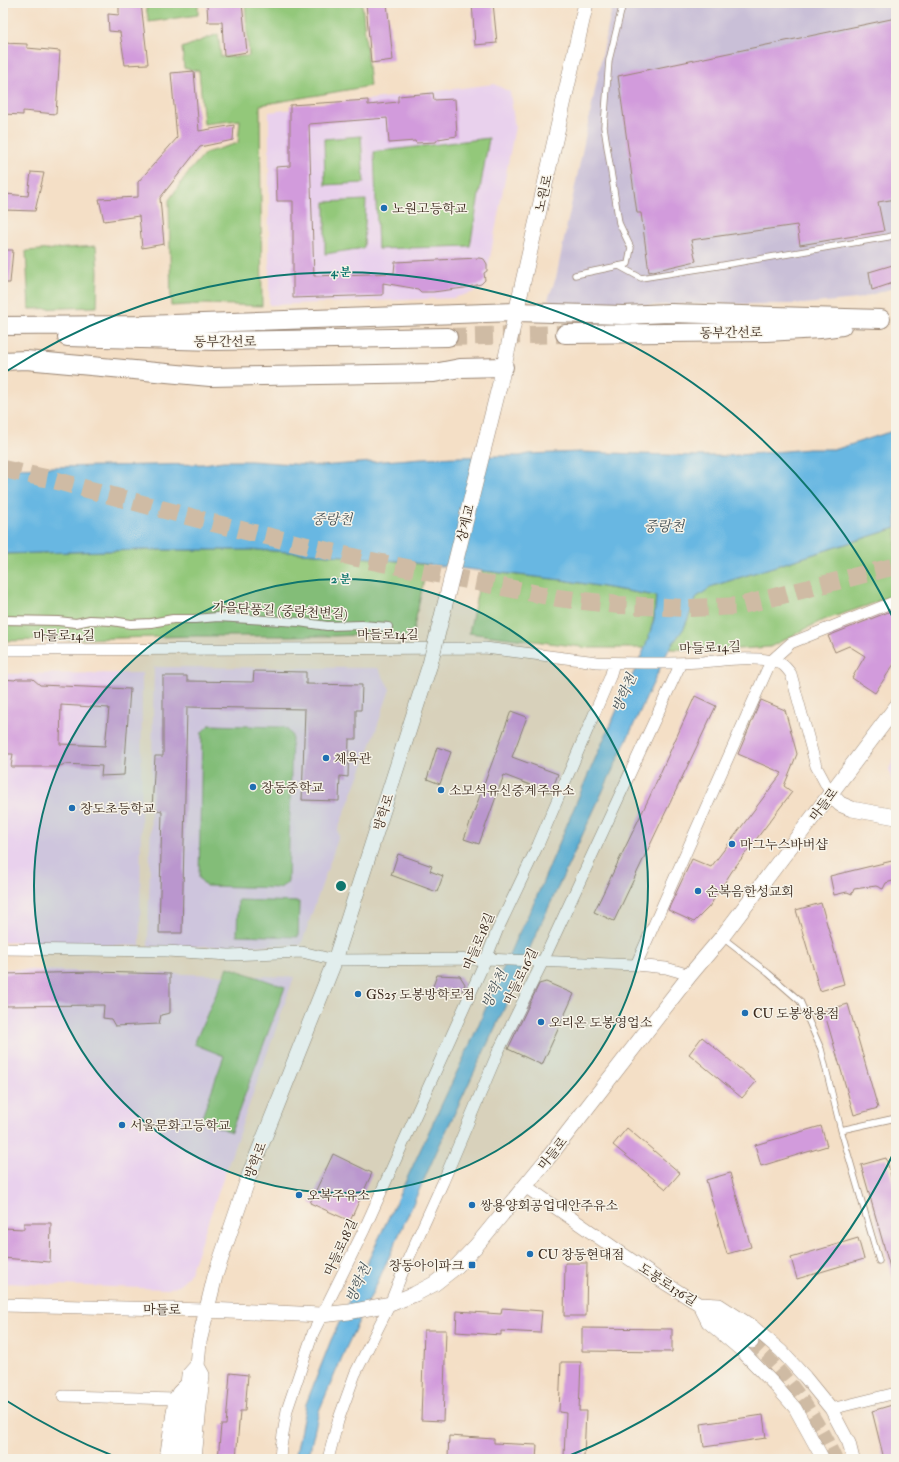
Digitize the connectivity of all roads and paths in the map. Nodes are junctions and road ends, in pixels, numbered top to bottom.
1 (586, 3) edge
2 (623, 3) edge
3 (896, 235) edge
4 (618, 266) junction
5 (575, 275) dead end
6 (517, 312) junction
7 (888, 317) edge
8 (3, 326) edge
9 (565, 334) tunnel mouth
10 (3, 337) edge
11 (448, 337) tunnel mouth
12 (3, 360) edge
13 (502, 375) junction
14 (896, 600) edge
15 (3, 620) edge
16 (388, 627) dead end
17 (3, 650) edge
18 (771, 660) junction
19 (614, 663) junction
20 (677, 663) junction
21 (430, 664) joint
22 (896, 707) edge
23 (831, 794) junction
24 (896, 817) edge
25 (722, 937) junction
26 (3, 949) edge
27 (491, 959) junction
28 (335, 960) junction
29 (540, 961) junction
30 (636, 965) junction
31 (690, 975) junction
32 (896, 1118) edge
33 (841, 1130) junction
34 (525, 1186) junction
35 (879, 1261) dead end
36 (699, 1304) junction
37 (3, 1305) edge
38 (385, 1305) junction
39 (207, 1310) junction
40 (321, 1315) junction
41 (752, 1342) tunnel mouth
42 (194, 1389) junction
43 (896, 1392) edge
44 (63, 1396) dead end
45 (176, 1399) junction
46 (831, 1409) junction
47 (167, 1459) edge
48 (180, 1459) edge
49 (194, 1459) edge
50 (203, 1459) edge
51 (280, 1459) edge
52 (328, 1459) edge
53 (823, 1459) edge
54 (853, 1459) edge

1 - 6 main road, 노원로
2 - 4 lane
3 - 4 lane
4 - 5 lane
6 - 7 highway
6 - 8 highway
6 - 13 main road, 노원로
7 - 9 highway, 동부간선로
10 - 11 highway, 동부간선로
12 - 13 highway
13 - 21 main road, 상계교, bridge
14 - 18 street
15 - 16 street, 가을단풍길 (중랑천변길)
17 - 19 street, 마들로14길
18 - 20 street, 마들로14길
18 - 23 street, 마들로14길
18 - 30 street
19 - 20 street, 마들로14길
19 - 27 street, 마들로18길
20 - 29 street, 마들로16길
21 - 28 main road, 방학로
22 - 23 main road, 마들로
23 - 24 main road
23 - 25 main road, 마들로
25 - 31 main road, 마들로
25 - 33 lane
26 - 28 street
27 - 28 street
27 - 29 street
27 - 40 street, 마들로18길
28 - 39 main road, 방학로
29 - 30 street
29 - 38 street, 마들로16길
30 - 31 street
31 - 34 main road, 마들로
32 - 33 lane
33 - 35 lane
34 - 36 street, 도봉로136길
34 - 38 main road, 마들로
36 - 41 street, 도봉로136길
36 - 46 street
36 - 53 street
37 - 39 street, 마들로
38 - 40 main road, 마들로
38 - 52 street
39 - 40 main road, 마들로
39 - 42 main road, 방학로
40 - 51 street
42 - 45 main road
42 - 48 main road, 방학로
42 - 49 main road, 방학로
42 - 50 main road
43 - 46 street
44 - 45 street
45 - 47 main road
46 - 54 street

